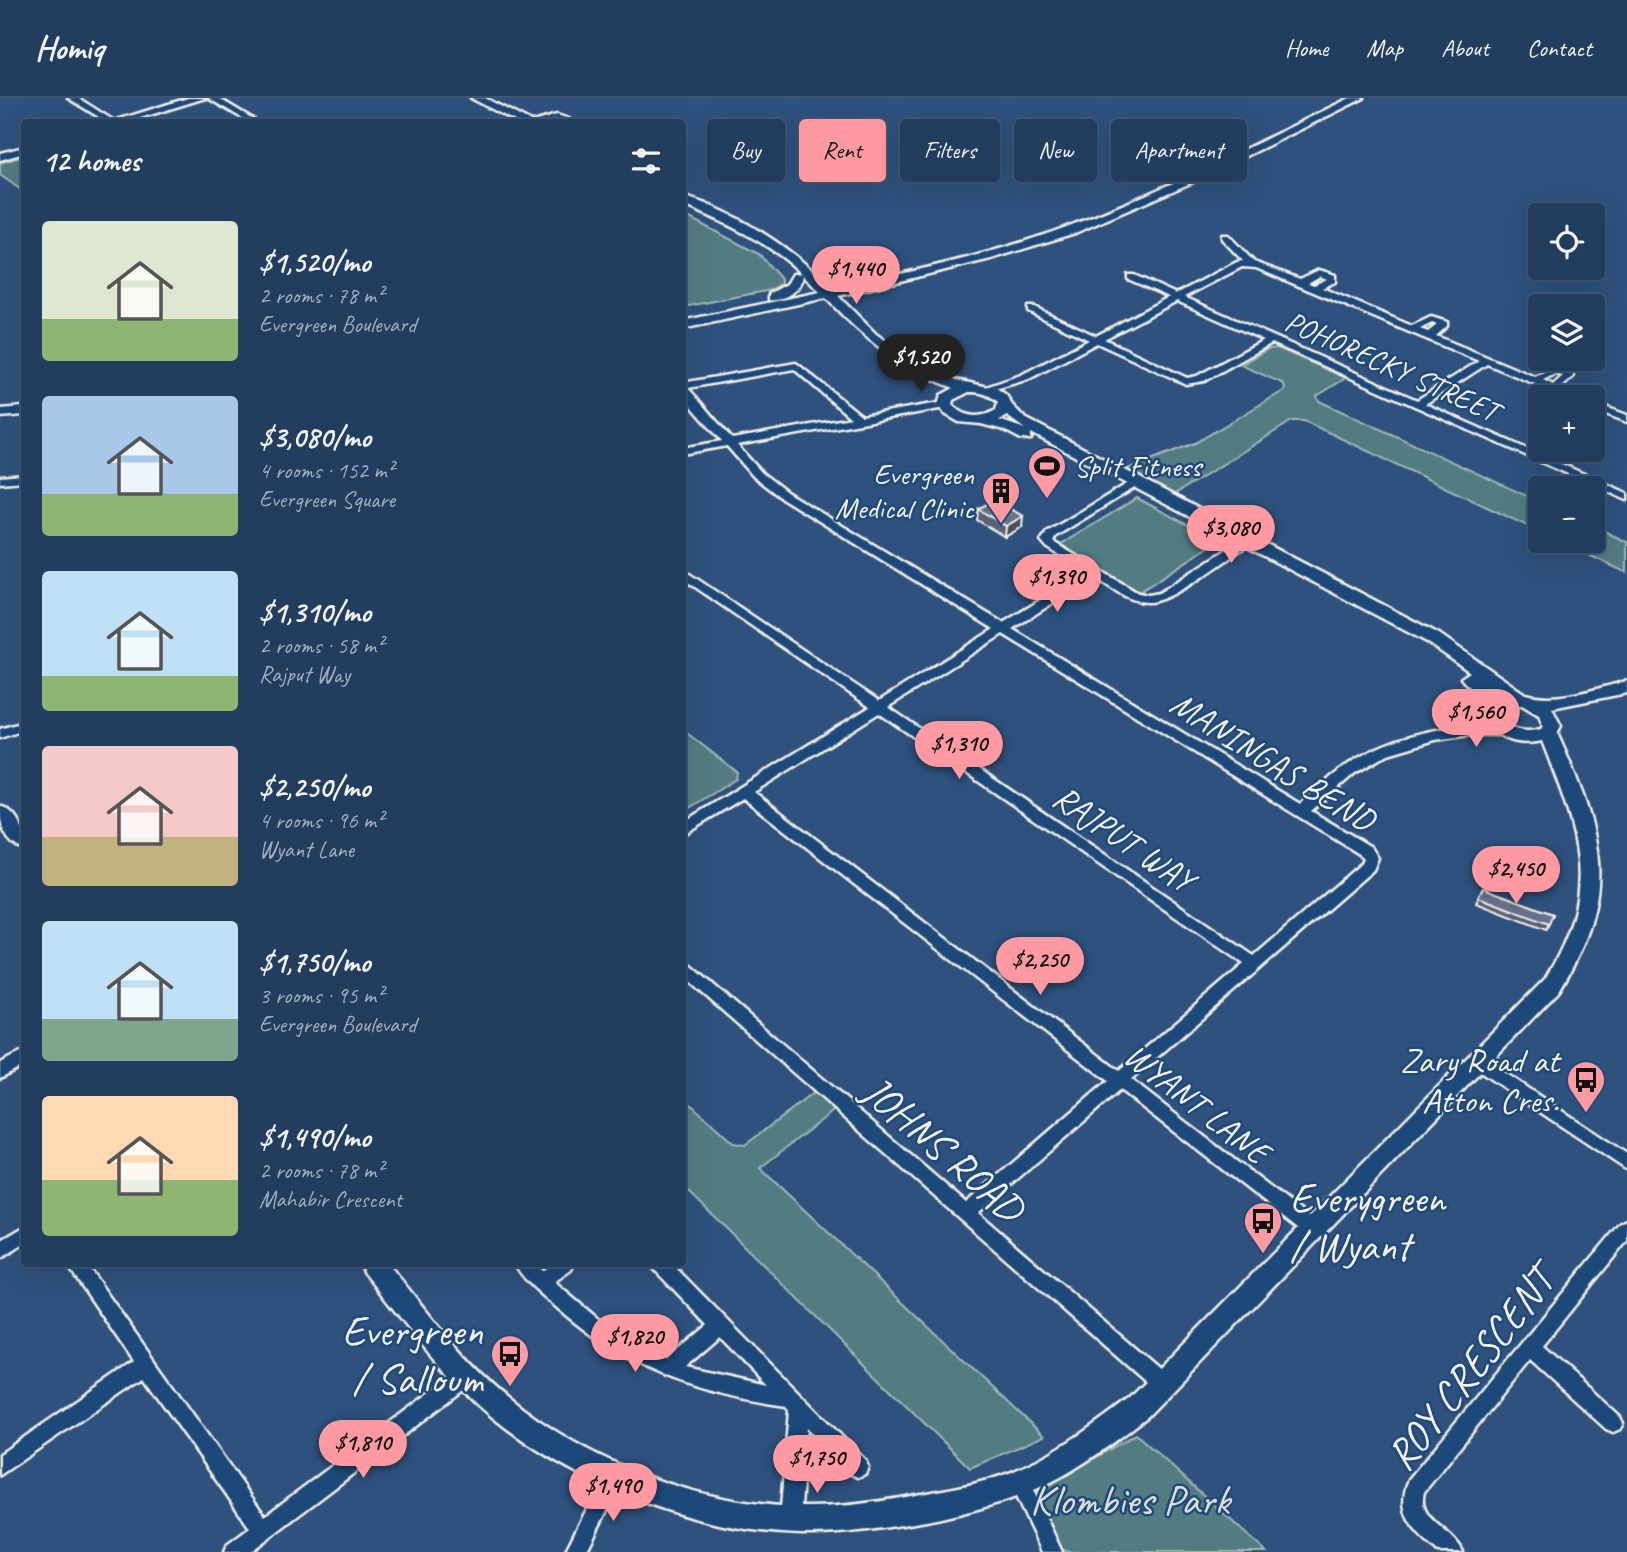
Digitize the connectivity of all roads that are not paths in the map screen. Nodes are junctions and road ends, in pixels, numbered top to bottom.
1 (72, 98) edge
2 (200, 98) edge
3 (212, 98) edge
4 (476, 98) edge
5 (1340, 98) edge
6 (1359, 98) edge
7 (106, 119) edge
8 (127, 119) edge
9 (249, 119) edge
10 (519, 119) edge
11 (548, 119) edge
12 (563, 119) edge
13 (21, 151) edge
14 (2, 155) edge
15 (686, 201) edge
16 (686, 208) edge
17 (1225, 237) dead end
18 (1250, 263) junction
19 (801, 273) junction
20 (1131, 277) dead end
21 (876, 279) junction
22 (1300, 283) junction
23 (1314, 289) junction
24 (820, 292) junction
25 (1177, 298) junction
26 (773, 302) junction
27 (1031, 309) dead end
28 (686, 316) edge
29 (843, 317) junction
30 (686, 324) edge
31 (1411, 330) junction
32 (1428, 337) junction
33 (1097, 340) junction
34 (1271, 340) junction
35 (1485, 360) junction
36 (1026, 377) junction
37 (1535, 381) junction
38 (1544, 385) edge
39 (1559, 385) edge
40 (686, 386) edge
41 (965, 388) junction
42 (985, 389) junction
43 (686, 392) edge
44 (21, 403) edge
45 (0, 404) edge
46 (1418, 404) junction
47 (1005, 405) junction
48 (948, 406) junction
49 (1605, 410) edge
50 (21, 411) edge
51 (0, 413) edge
52 (1627, 419) edge
53 (981, 420) junction
54 (862, 421) junction
55 (728, 443) junction
56 (686, 450) edge
57 (21, 478) edge
58 (0, 480) edge
59 (1131, 486) junction
60 (1627, 497) edge
61 (1242, 544) junction
62 (1094, 572) junction
63 (686, 575) edge
64 (1003, 628) junction
65 (1627, 687) edge
66 (1627, 700) edge
67 (1526, 701) junction
68 (880, 706) junction
69 (1491, 710) junction
70 (21, 727) edge
71 (21, 728) edge
72 (1550, 729) junction
73 (0, 734) edge
74 (1447, 734) junction
75 (1513, 734) junction
76 (0, 742) edge
77 (1565, 776) junction
78 (745, 792) junction
79 (1300, 812) junction
80 (0, 813) edge
81 (686, 828) edge
82 (21, 838) edge
83 (1254, 963) junction
84 (686, 969) edge
85 (21, 1059) edge
86 (1477, 1061) junction
87 (0, 1071) edge
88 (1119, 1080) junction
89 (1627, 1163) edge
90 (966, 1213) junction
91 (1627, 1228) edge
92 (1313, 1230) junction
93 (21, 1237) edge
94 (0, 1251) edge
95 (78, 1267) edge
96 (376, 1267) edge
97 (527, 1267) edge
98 (561, 1267) edge
99 (664, 1267) edge
100 (541, 1282) junction
101 (721, 1325) junction
102 (1530, 1348) junction
103 (146, 1364) junction
104 (669, 1369) junction
105 (467, 1376) junction
106 (1161, 1383) junction
107 (795, 1403) junction
108 (1613, 1423) dead end
109 (0, 1465) edge
110 (858, 1467) dead end
111 (615, 1475) junction
112 (1019, 1482) junction
113 (790, 1520) junction
114 (263, 1530) junction
115 (234, 1552) edge
116 (575, 1552) edge
117 (1052, 1552) edge
118 (1453, 1552) edge

1 - 7 street
2 - 8 street
3 - 9 street
4 - 10 street
5 - 21 street
6 - 21 street
11 - 12 street
13 - 14 street
15 - 19 street
16 - 19 street
17 - 18 street
18 - 22 street
18 - 25 street
19 - 21 street
19 - 24 street
19 - 26 street
20 - 25 street, POHORECKY STREET
21 - 24 street
21 - 29 street
22 - 23 street
22 - 23 street
23 - 31 street
24 - 26 street
24 - 29 street
25 - 33 street
25 - 34 street, POHORECKY STREET
26 - 28 street
26 - 29 street
26 - 30 street
27 - 33 street
29 - 41 street
29 - 48 street
31 - 32 street
31 - 32 street
32 - 35 street
33 - 34 street
33 - 36 street
34 - 46 street, POHORECKY STREET
35 - 37 street
35 - 46 street
36 - 42 street
36 - 47 street
37 - 38 street
37 - 39 street
40 - 54 street
41 - 42 street
41 - 48 street
42 - 47 street
43 - 55 street, MANINGAS BEND
44 - 45 street
46 - 60 street, POHORECKY STREET
47 - 53 street
47 - 59 street
48 - 53 street
48 - 54 street
49 - 52 street
50 - 51 street
53 - 59 street
54 - 55 street
55 - 56 street
55 - 64 street, MANINGAS BEND
57 - 58 street
59 - 61 street
59 - 62 street
61 - 62 street
61 - 67 street
61 - 69 street
62 - 64 street
63 - 68 street, RAJPUT WAY
64 - 68 street
64 - 79 street, MANINGAS BEND
65 - 67 street
66 - 72 street
67 - 69 street
67 - 72 street
68 - 78 street
68 - 83 street, RAJPUT WAY
69 - 74 street
69 - 75 street
70 - 73 street
71 - 76 street
72 - 75 street
72 - 77 street
74 - 75 street
74 - 79 street
75 - 77 street
77 - 86 street
78 - 81 street
78 - 88 street, WYANT LANE
79 - 83 street, MANINGAS BEND
80 - 82 street
83 - 88 street, MANINGAS BEND
84 - 90 street, JOHNS ROAD
85 - 87 street
86 - 89 street
86 - 92 street
88 - 90 street, MANINGAS BEND
88 - 92 street, WYANT LANE
90 - 106 street, JOHNS ROAD
91 - 102 street, ROY CRESCENT
92 - 106 street
93 - 94 street
95 - 103 street
96 - 105 street
97 - 100 street
98 - 100 street
99 - 101 street
100 - 104 street
101 - 104 street
101 - 107 street
102 - 108 street
102 - 118 street, ROY CRESCENT
103 - 109 street
103 - 114 street
104 - 107 street
105 - 111 street
105 - 114 street
106 - 112 street
107 - 110 street
107 - 113 street
111 - 113 street
111 - 116 street
112 - 113 street
112 - 117 street
114 - 115 street

